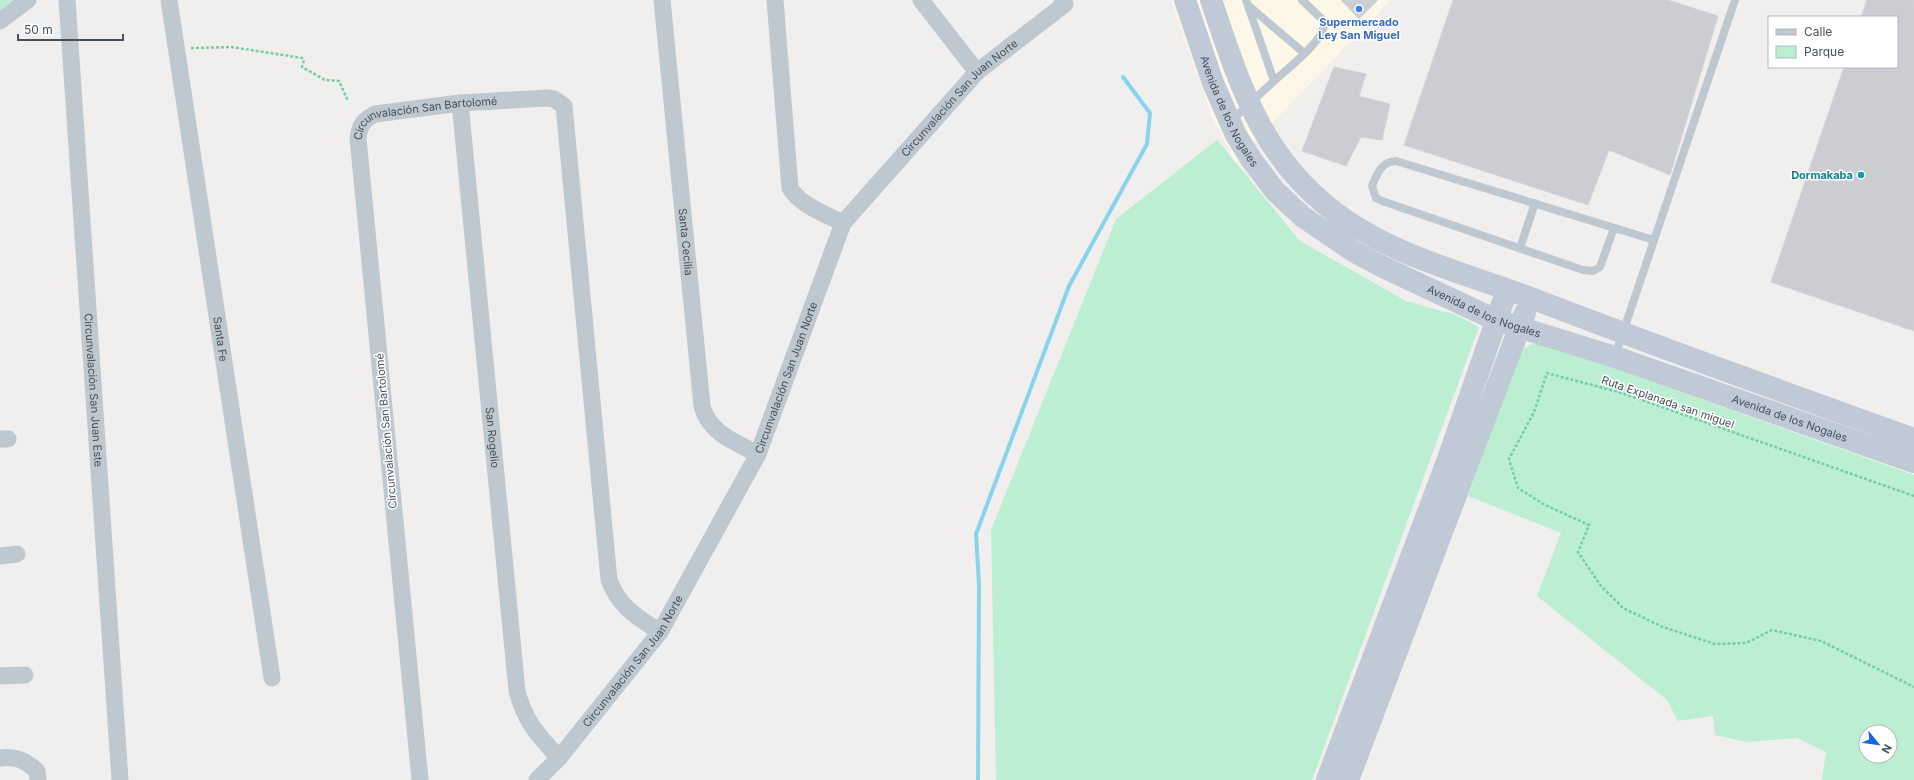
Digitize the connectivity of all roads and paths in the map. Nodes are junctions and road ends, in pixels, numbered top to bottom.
1 (28, 0) edge
2 (67, 0) edge
3 (169, 0) edge
4 (662, 0) edge
5 (775, 0) edge
6 (921, 0) edge
7 (1185, 0) edge
8 (1211, 0) edge
9 (1302, 0) edge
10 (1735, 0) edge
11 (1063, 2) edge
12 (1248, 3) edge
13 (0, 21) edge
14 (177, 49) junction
15 (1304, 53) junction
16 (977, 72) junction
17 (1274, 81) junction
18 (348, 101) dead end
19 (460, 103) junction
20 (1248, 103) junction
21 (1230, 122) junction
22 (1535, 204) junction
23 (843, 223) junction
24 (1614, 228) junction
25 (1654, 240) junction
26 (1520, 248) junction
27 (1507, 290) junction
28 (1530, 298) junction
29 (1496, 320) junction
30 (1520, 328) junction
31 (1623, 334) junction
32 (1615, 357) junction
33 (1914, 438) edge
34 (758, 454) junction
35 (1914, 462) edge
36 (1458, 463) junction
37 (1914, 496) edge
38 (17, 554) dead end
39 (0, 556) edge
40 (660, 632) junction
41 (25, 675) dead end
42 (0, 676) edge
43 (272, 678) dead end
44 (1914, 687) edge
45 (0, 758) edge
46 (559, 758) junction
47 (38, 780) edge
48 (120, 780) edge
49 (420, 780) edge
50 (537, 780) edge
51 (1327, 780) edge
52 (1348, 780) edge

1 - 13 street
2 - 48 street, Circunvalación San Juan Este
3 - 14 street, Santa Fe
4 - 34 street, Santa Cecilia
5 - 23 street
6 - 16 street
7 - 21 main road, Avenida de los Nogales
8 - 20 main road, Avenida de los Nogales
9 - 15 lane
10 - 25 lane
11 - 16 street, Circunvalación San Juan Norte
12 - 15 lane
12 - 17 lane
14 - 18 path
14 - 43 street, Santa Fe
15 - 17 lane
16 - 23 street, Circunvalación San Juan Norte
17 - 20 lane
19 - 40 street, Circunvalación San Bartolomé
19 - 46 street, San Rogelio
19 - 49 street, Circunvalación San Bartolomé
20 - 21 lane
20 - 27 main road, Avenida de los Nogales
21 - 29 main road, Avenida de los Nogales
22 - 24 lane
22 - 26 lane
22 - 26 lane
23 - 34 street, Circunvalación San Juan Norte
24 - 25 lane
24 - 26 lane
25 - 31 lane
27 - 28 main road, Avenida de los Nogales
27 - 29 main road
28 - 30 main road
28 - 31 main road, Avenida de los Nogales
29 - 30 main road, Avenida de los Nogales
29 - 36 main road
30 - 32 main road, Avenida de los Nogales
30 - 36 main road
31 - 32 lane
31 - 33 main road, Avenida de los Nogales
32 - 35 main road, Avenida de los Nogales
34 - 40 street, Circunvalación San Juan Norte
36 - 51 main road
36 - 52 main road
37 - 44 path, Ruta Explanada san miguel
38 - 39 street
40 - 46 street, Circunvalación San Juan Norte
41 - 42 street
45 - 47 street
46 - 50 street, Circunvalación San Juan Norte

